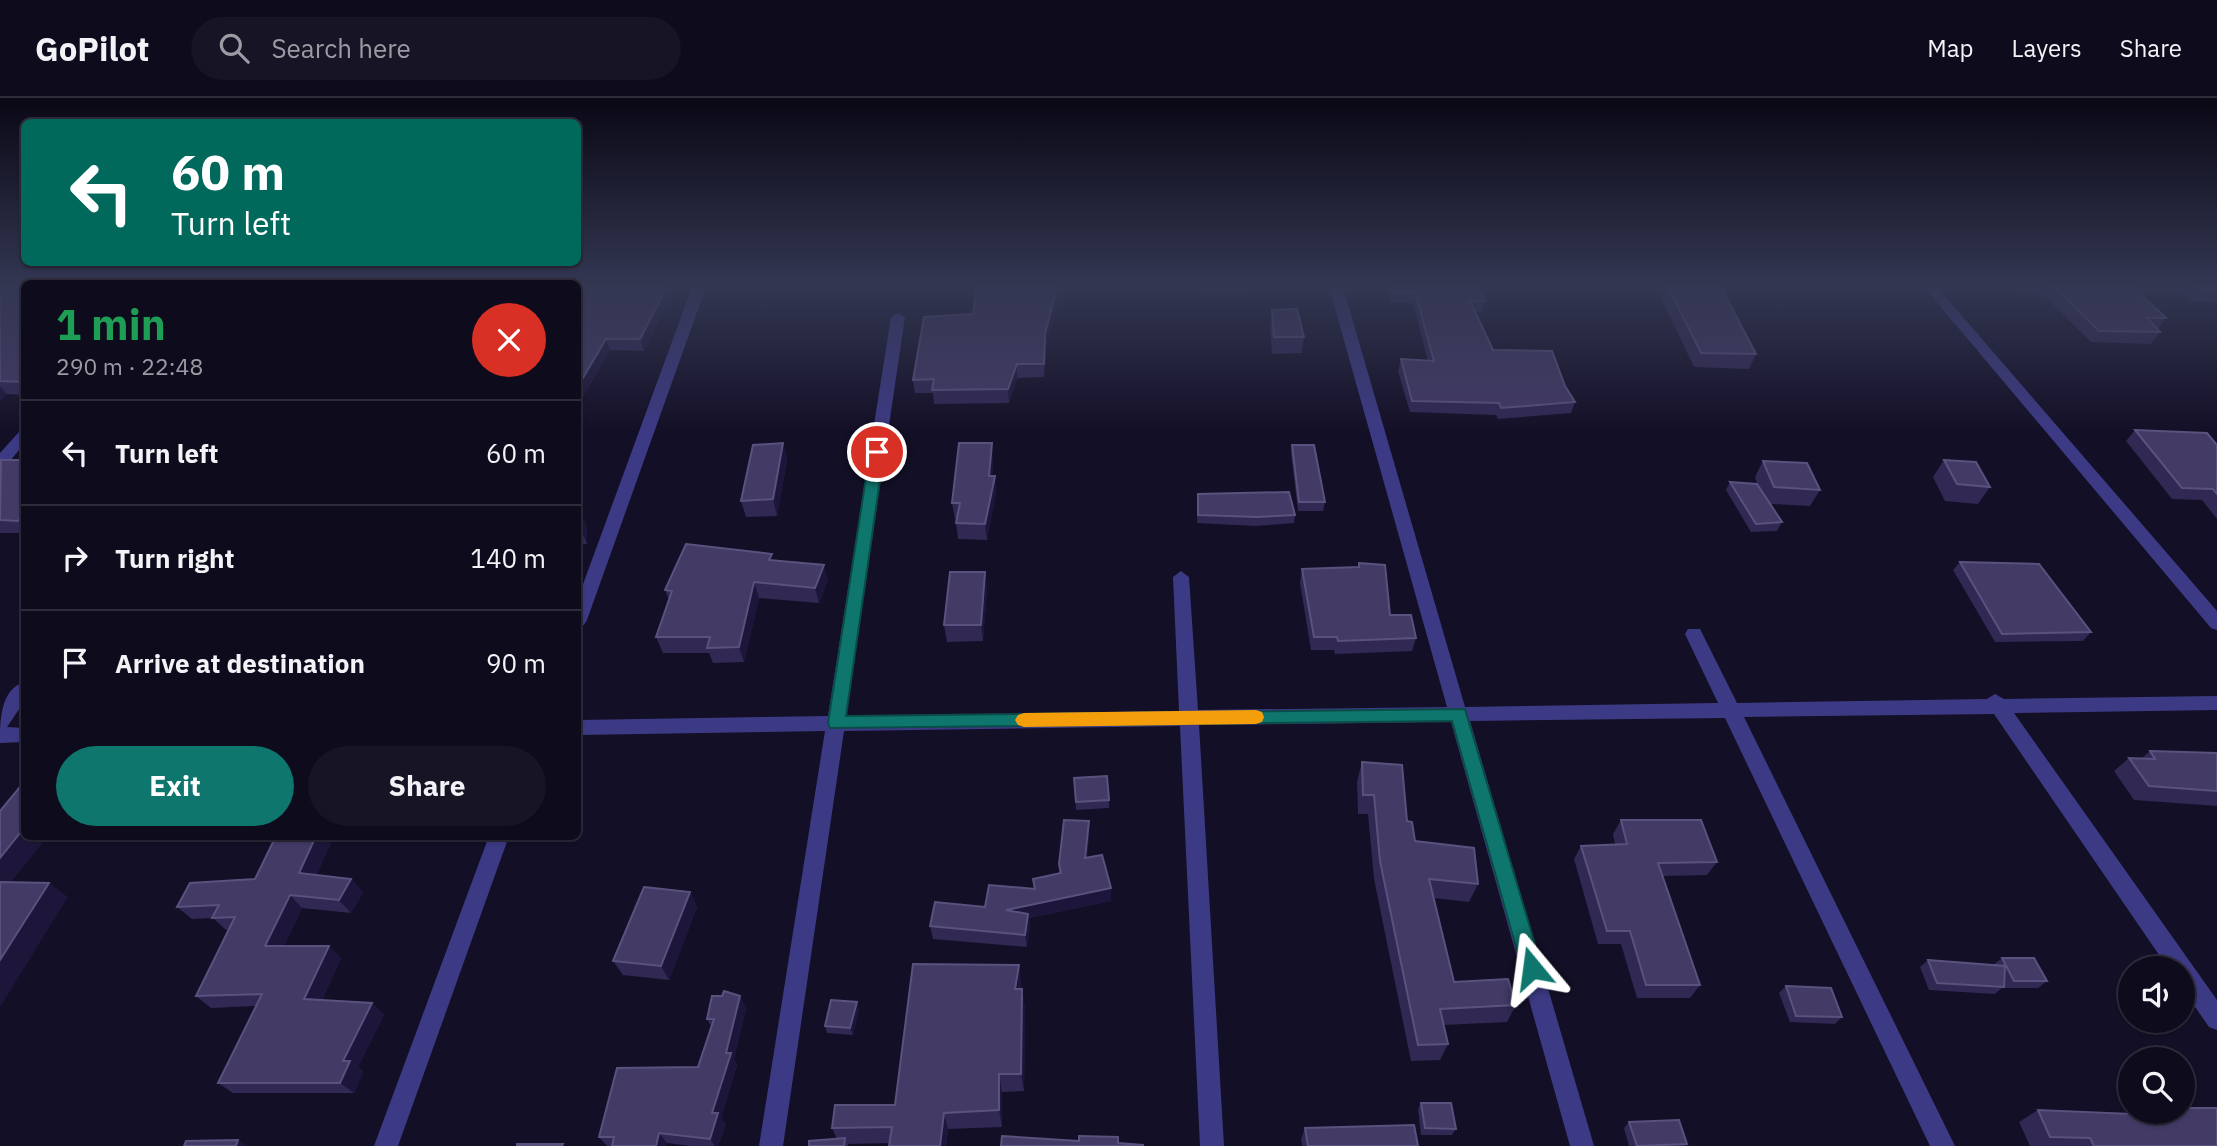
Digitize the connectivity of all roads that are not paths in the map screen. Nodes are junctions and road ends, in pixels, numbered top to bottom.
1 (681, 336) edge
2 (895, 336) edge
3 (1350, 336) edge
4 (1972, 336) edge
5 (21, 438) edge
6 (0, 463) edge
7 (1181, 577) dead end
8 (581, 612) edge
9 (2217, 623) edge
10 (1694, 634) dead end
11 (21, 693) edge
12 (1995, 701) junction
13 (2217, 703) edge
14 (1732, 710) junction
15 (1459, 714) junction
16 (1189, 718) junction
17 (0, 722) edge
18 (836, 723) junction
19 (581, 727) edge
20 (0, 735) edge
21 (21, 735) edge
22 (498, 840) edge
23 (2173, 956) edge
24 (2195, 988) edge
25 (2217, 1019) edge
26 (386, 1146) edge
27 (771, 1146) edge
28 (1212, 1146) edge
29 (1583, 1146) edge
30 (1943, 1146) edge

1 - 8 street
2 - 18 street
3 - 15 street
4 - 9 street
5 - 6 street
7 - 16 street
10 - 14 street
11 - 17 street
12 - 13 street
12 - 14 street
12 - 23 street
14 - 15 street
14 - 30 street
15 - 16 street
15 - 29 street
16 - 18 street
16 - 28 street
18 - 19 street
18 - 27 street
20 - 21 street
22 - 26 street
24 - 25 street

